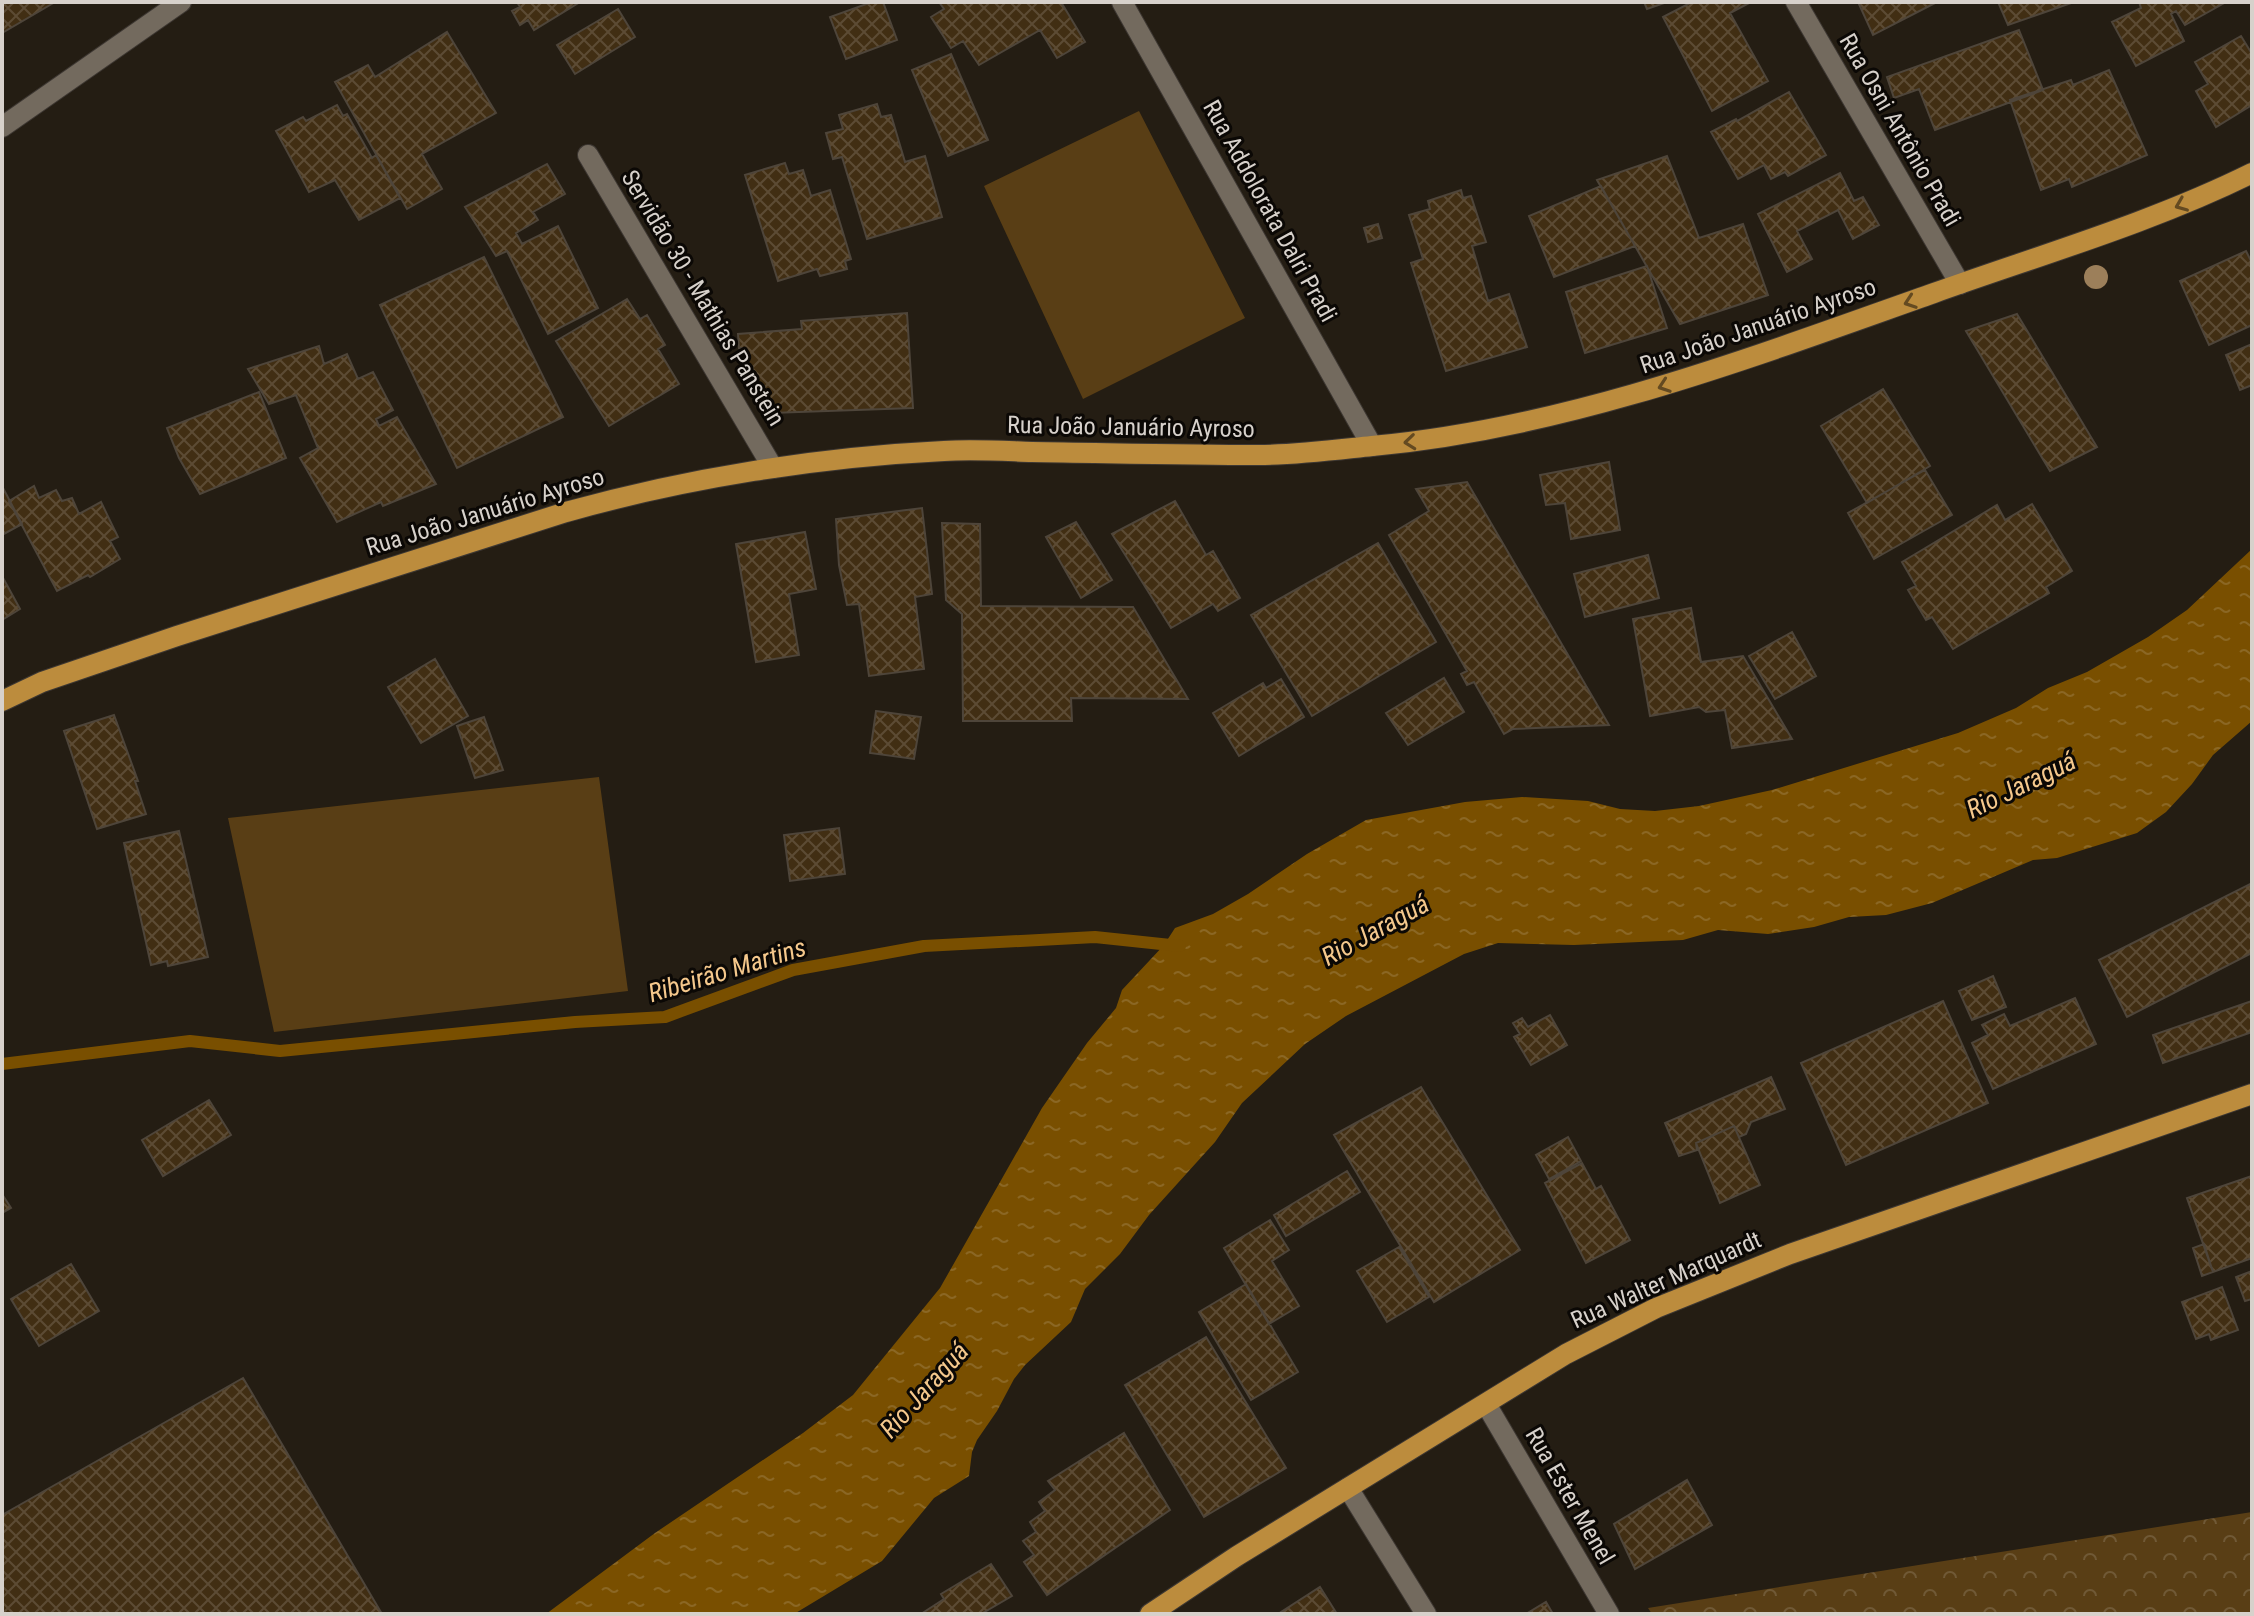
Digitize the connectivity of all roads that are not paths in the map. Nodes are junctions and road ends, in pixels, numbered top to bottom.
1 (181, 2) edge
2 (1122, 2) edge
3 (1796, 2) edge
4 (2, 127) edge
5 (588, 155) dead end
6 (2252, 173) edge
7 (1960, 284) junction
8 (1372, 446) junction
9 (773, 468) junction
10 (2, 701) edge
11 (2252, 1094) edge
12 (1486, 1404) junction
13 (1348, 1488) junction
14 (1150, 1614) edge
15 (1426, 1614) edge
16 (1609, 1614) edge

1 - 4 street
2 - 8 street, Rua Addolorata Dalri Pradi
3 - 7 street, Rua Osni Antônio Pradi
5 - 9 street, Servidão 30 - Mathias Panstein
6 -> 7 main road, Rua João Januário Ayroso
7 -> 8 main road, Rua João Januário Ayroso
8 - 9 main road, Rua João Januário Ayroso
9 - 10 main road, Rua João Januário Ayroso
11 - 12 main road, Rua Walter Marquardt
12 - 13 main road, Rua Walter Marquardt
12 - 16 street, Rua Ester Menel
13 - 14 main road, Rua Walter Marquardt
13 - 15 street

